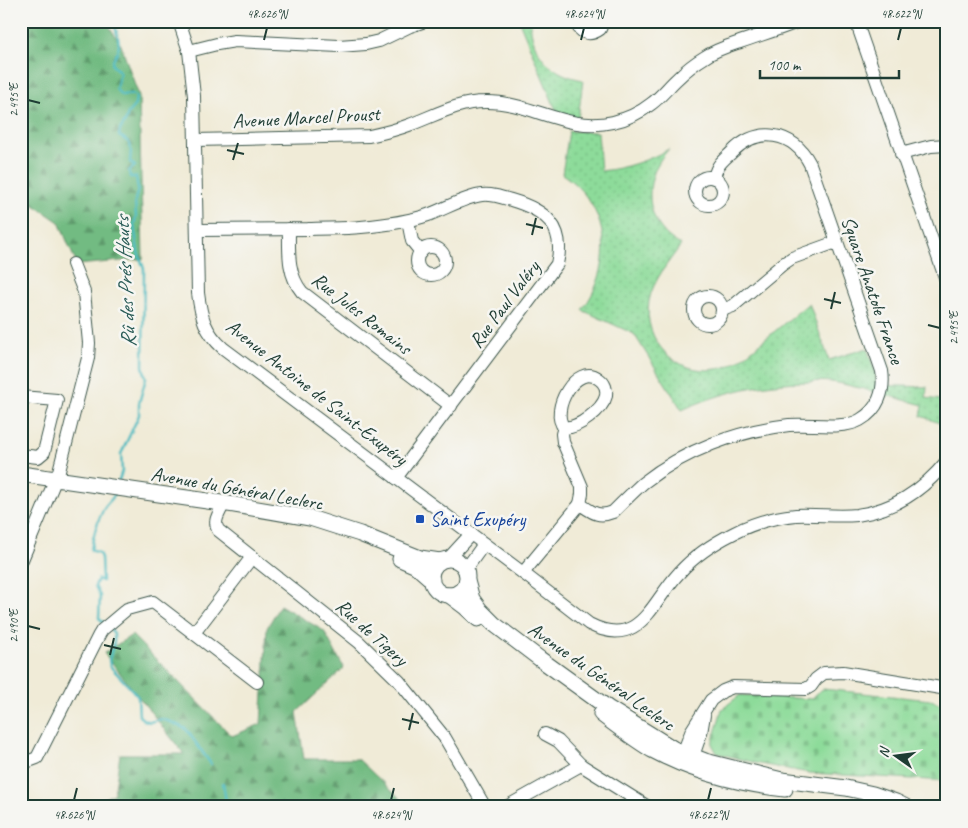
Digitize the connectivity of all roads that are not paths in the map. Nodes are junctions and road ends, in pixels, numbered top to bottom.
1 (179, 21) edge
2 (425, 21) edge
3 (576, 21) edge
4 (603, 21) edge
5 (800, 21) edge
6 (856, 21) edge
7 (189, 51) junction
8 (196, 140) junction
9 (947, 146) edge
10 (901, 154) junction
11 (714, 178) dead end
12 (408, 221) junction
13 (289, 229) junction
14 (198, 230) junction
15 (836, 242) junction
16 (421, 252) dead end
17 (73, 264) dead end
18 (947, 283) edge
19 (722, 310) dead end
20 (21, 397) edge
21 (451, 406) junction
22 (564, 427) dead end
23 (21, 455) edge
24 (947, 461) edge
25 (21, 474) edge
26 (396, 478) junction
27 (21, 480) edge
28 (55, 482) junction
29 (115, 490) junction
30 (580, 504) junction
31 (221, 509) junction
32 (471, 534) junction
33 (484, 544) junction
34 (252, 557) junction
35 (444, 560) junction
36 (21, 562) edge
37 (523, 573) junction
38 (466, 575) junction
39 (432, 580) junction
40 (449, 595) junction
41 (194, 633) junction
42 (257, 682) dead end
43 (947, 688) edge
44 (697, 731) junction
45 (544, 734) dead end
46 (688, 758) junction
47 (21, 764) edge
48 (581, 765) junction
49 (758, 786) junction
50 (846, 788) junction
51 (485, 807) edge
52 (506, 807) edge
53 (648, 807) edge
54 (888, 807) edge
55 (906, 807) edge

1 - 7 street, Avenue Antoine de Saint-Exupéry
2 - 7 street
3 - 4 street
5 - 8 street, Avenue Marcel Proust
6 - 10 street
7 - 8 street, Avenue Antoine de Saint-Exupéry
8 - 14 street, Avenue Antoine de Saint-Exupéry
9 - 10 street
10 - 18 street
11 - 15 street, Square Anatole France
12 - 13 street, Rue Paul Valéry
12 - 16 street
12 - 21 street, Rue Paul Valéry
13 - 14 street, Rue Paul Valéry
13 - 21 street, Rue Jules Romains
14 - 26 street, Avenue Antoine de Saint-Exupéry
15 - 19 street
15 - 30 street, Square Anatole France
17 - 28 street
20 - 23 street
21 - 26 street, Rue Paul Valéry
22 - 30 street
24 - 37 street, Avenue Antoine de Saint-Exupéry
25 - 28 main road, Avenue du Général Leclerc
26 - 32 street, Avenue Antoine de Saint-Exupéry
27 - 28 main road, Avenue du Général Leclerc
28 - 29 main road, Avenue du Général Leclerc
28 - 36 street
29 - 31 main road, Avenue du Général Leclerc
29 - 35 main road, Avenue du Général Leclerc
30 - 37 street
31 - 34 street, Rue de Tigery
31 - 39 main road, Avenue du Général Leclerc
32 - 33 street, Avenue Antoine de Saint-Exupéry
32 - 35 street
33 - 37 street, Avenue Antoine de Saint-Exupéry
33 - 38 street
34 - 41 street
34 - 51 street, Rue de Tigery
35 - 38 main road, Avenue du Général Leclerc
35 - 39 main road
38 - 40 main road
38 - 46 main road, Avenue du Général Leclerc
39 - 40 main road, Avenue du Général Leclerc
40 - 46 main road, Avenue du Général Leclerc
41 - 42 street
41 - 47 street
43 - 44 street
44 - 46 street
44 - 46 street
45 - 48 street
46 - 49 main road, Avenue du Général Leclerc
46 - 50 main road, Avenue du Général Leclerc
48 - 52 street
48 - 53 street
49 - 50 main road, Avenue du Général Leclerc
49 - 54 main road, Avenue du Général Leclerc
50 - 55 main road, Avenue du Général Leclerc

